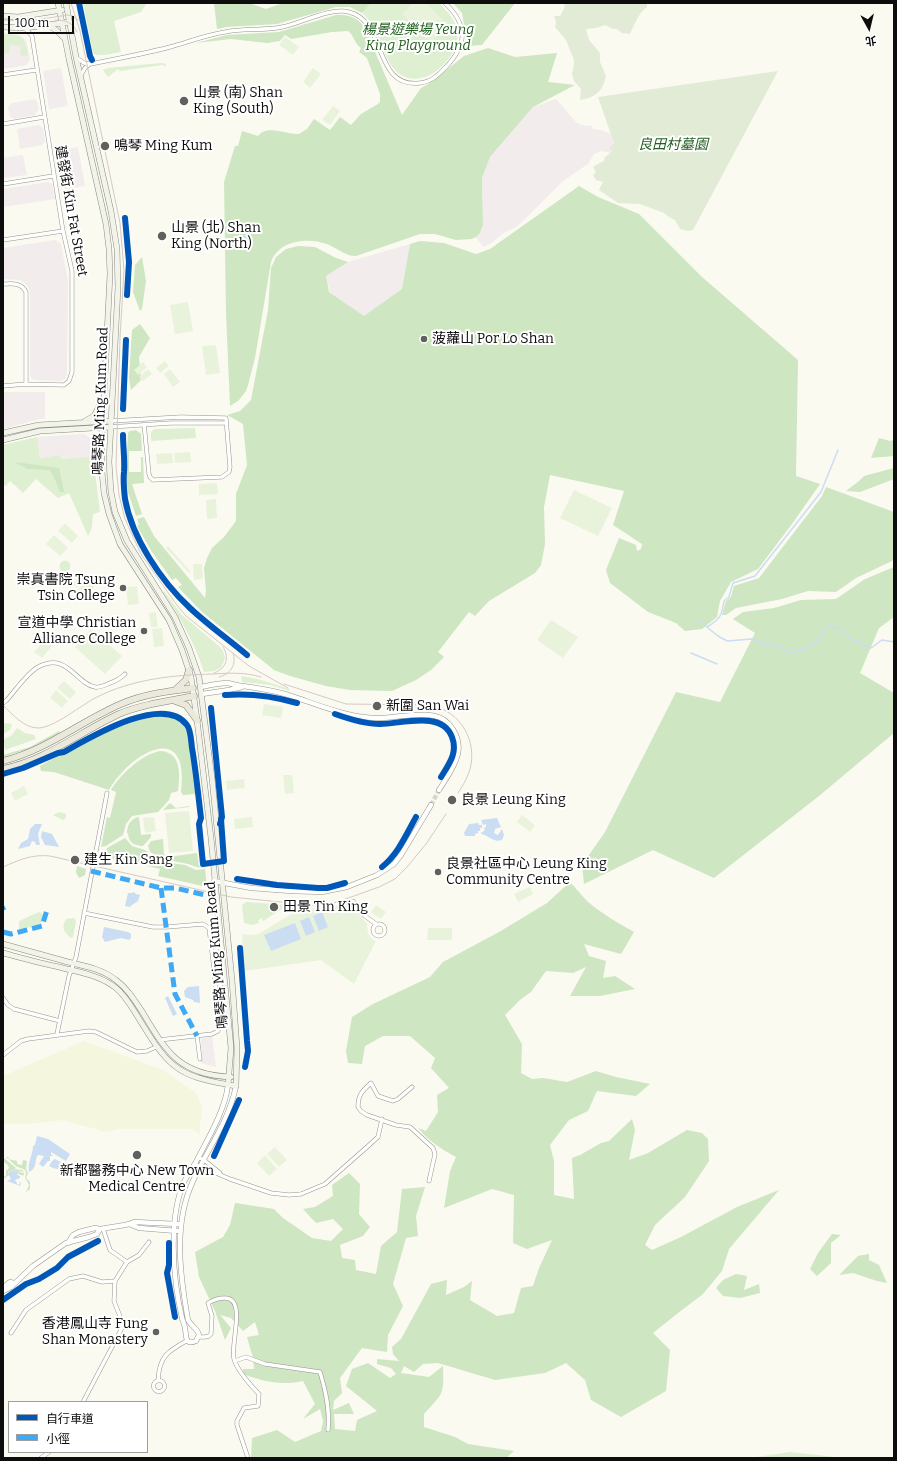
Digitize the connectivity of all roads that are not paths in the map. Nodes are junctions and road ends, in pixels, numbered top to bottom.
1 (58, 3) edge
2 (66, 3) edge
3 (445, 3) edge
4 (67, 10) junction
5 (60, 11) junction
6 (3, 16) edge
7 (69, 22) junction
8 (61, 24) junction
9 (46, 26) junction
10 (3, 27) edge
11 (25, 28) junction
12 (65, 39) junction
13 (76, 57) junction
14 (90, 64) junction
15 (36, 70) junction
16 (3, 75) edge
17 (80, 77) junction
18 (44, 117) junction
19 (3, 124) edge
20 (53, 176) junction
21 (3, 184) edge
22 (62, 231) junction
23 (3, 240) edge
24 (3, 284) edge
25 (26, 384) junction
26 (3, 386) edge
27 (104, 398) junction
28 (82, 422) junction
29 (226, 423) junction
30 (103, 424) junction
31 (110, 424) junction
32 (144, 424) junction
33 (3, 434) edge
34 (3, 440) edge
35 (189, 670) junction
36 (125, 674) dead end
37 (243, 686) junction
38 (201, 687) junction
39 (193, 688) junction
40 (175, 690) junction
41 (202, 694) junction
42 (194, 696) junction
43 (173, 700) junction
44 (3, 703) edge
45 (197, 720) junction
46 (3, 761) edge
47 (3, 769) edge
48 (439, 790) tunnel mouth
49 (107, 793) dead end
50 (430, 805) tunnel mouth
51 (214, 880) junction
52 (222, 882) junction
53 (353, 900) dead end
54 (84, 913) junction
55 (376, 924) dead end
56 (3, 944) edge
57 (3, 952) edge
58 (73, 963) junction
59 (71, 971) junction
60 (3, 998) edge
61 (60, 1021) junction
62 (57, 1034) junction
63 (197, 1036) junction
64 (159, 1040) junction
65 (156, 1047) junction
66 (3, 1055) edge
67 (200, 1059) dead end
68 (229, 1077) junction
69 (236, 1077) junction
70 (228, 1085) junction
71 (236, 1086) junction
72 (412, 1087) dead end
73 (382, 1119) junction
74 (198, 1157) junction
75 (204, 1160) junction
76 (194, 1164) junction
77 (200, 1167) junction
78 (224, 1177) junction
79 (429, 1181) dead end
80 (129, 1224) junction
81 (175, 1224) junction
82 (182, 1224) junction
83 (102, 1229) junction
84 (174, 1231) junction
85 (181, 1232) junction
86 (149, 1242) dead end
87 (127, 1262) junction
88 (114, 1281) junction
89 (4, 1291) edge
90 (196, 1329) junction
91 (186, 1332) junction
92 (11, 1333) dead end
93 (199, 1337) junction
94 (188, 1340) junction
95 (235, 1361) junction
96 (158, 1381) dead end
97 (84, 1401) edge
98 (328, 1430) dead end
99 (248, 1458) edge

1 - 5 main road, 鳴琴路 Ming Kum Road
2 - 4 main road, 鳴琴路 Ming Kum Road
3 - 14 street
4 - 5 main road
4 - 7 main road, 鳴琴路 Ming Kum Road
5 - 6 main road
5 - 8 main road, 鳴琴路 Ming Kum Road
7 - 8 main road
7 - 13 main road, 鳴琴路 Ming Kum Road
8 - 9 main road
8 - 12 main road, 鳴琴路 Ming Kum Road
9 - 11 main road
9 - 12 main road
10 - 11 main road
11 - 15 street, 建發街 Kin Fat Street
12 - 27 main road, 鳴琴路 Ming Kum Road
13 - 14 street
13 - 17 main road, 鳴琴路 Ming Kum Road
14 - 17 street
15 - 16 street
15 - 18 street, 建發街 Kin Fat Street
17 - 31 main road, 鳴琴路 Ming Kum Road
18 - 19 street
18 - 20 street, 建發街 Kin Fat Street
20 - 21 street
20 - 22 street, 建發街 Kin Fat Street
22 - 23 street
22 - 25 street, 建發街 Kin Fat Street
24 - 25 street
25 - 26 street, 建發街 Kin Fat Street
27 - 28 main road
27 - 30 main road, 鳴琴路 Ming Kum Road
28 - 30 main road
28 - 33 main road
29 - 31 street
29 - 32 street
29 - 32 street
30 - 31 main road
30 - 34 main road
30 - 35 main road, 鳴琴路 Ming Kum Road
31 - 32 street
31 - 38 main road, 鳴琴路 Ming Kum Road
35 - 39 main road, 鳴琴路 Ming Kum Road
35 - 40 main road
36 - 44 street
37 - 38 street
37 - 41 street
37 - 48 street
38 - 39 main road
38 - 41 main road, 鳴琴路 Ming Kum Road
39 - 40 main road
39 - 42 main road, 鳴琴路 Ming Kum Road
40 - 46 main road
41 - 42 main road
41 - 52 main road, 鳴琴路 Ming Kum Road
42 - 43 main road
42 - 45 main road, 鳴琴路 Ming Kum Road
43 - 45 main road
43 - 47 main road
45 - 51 main road, 鳴琴路 Ming Kum Road
49 - 54 street
50 - 52 street
51 - 52 street
51 - 68 main road, 鳴琴路 Ming Kum Road
52 - 69 main road, 鳴琴路 Ming Kum Road
53 - 55 street
54 - 58 street
54 - 63 street
56 - 58 main road
57 - 59 main road
58 - 59 street
58 - 64 main road
59 - 61 street
59 - 65 main road
60 - 61 street
61 - 62 street
62 - 65 street
62 - 66 street
63 - 64 street
63 - 67 street
64 - 68 main road
65 - 70 main road
68 - 69 main road
68 - 70 main road, 鳴琴路 Ming Kum Road
69 - 71 main road, 鳴琴路 Ming Kum Road
70 - 71 main road
70 - 74 street
71 - 75 street
72 - 73 street
73 - 78 street
73 - 79 street
74 - 75 street
74 - 76 street
75 - 77 street
75 - 78 street
76 - 77 street
76 - 81 street
77 - 78 street
77 - 82 street
80 - 81 street
80 - 83 street
80 - 84 street
81 - 82 street
81 - 84 street
82 - 85 street
83 - 87 street
83 - 89 street
84 - 85 street
84 - 91 street
85 - 90 street
86 - 87 street
87 - 88 street
88 - 92 street
88 - 97 street
90 - 91 street
90 - 93 street
91 - 94 street
93 - 94 street
93 - 95 street
94 - 96 street
95 - 98 street
95 - 99 street

